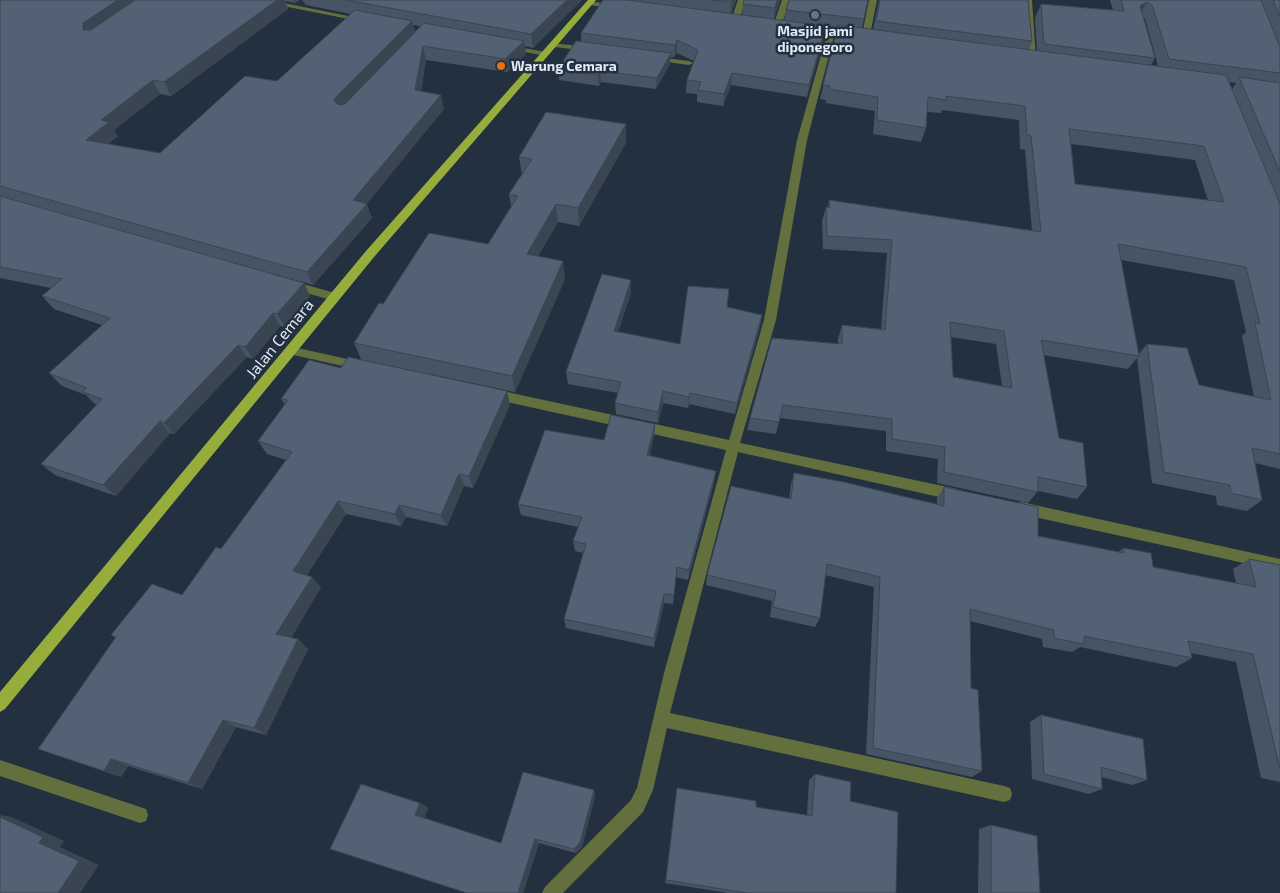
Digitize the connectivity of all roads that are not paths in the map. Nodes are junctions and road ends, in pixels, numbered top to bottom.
1 (257, 0) edge
2 (742, 0) edge
3 (786, 0) edge
4 (873, 0) edge
5 (1028, 0) edge
6 (591, 1) edge
7 (628, 8) edge
8 (369, 21) edge
9 (725, 22) edge
10 (776, 29) edge
11 (830, 36) dead end
12 (875, 41) edge
13 (499, 45) edge
14 (554, 45) junction
15 (602, 51) edge
16 (546, 54) junction
17 (641, 57) edge
18 (1022, 59) edge
19 (1032, 60) junction
20 (1042, 62) edge
21 (689, 63) dead end
22 (277, 281) edge
23 (335, 297) junction
24 (292, 351) junction
25 (369, 368) edge
26 (484, 392) edge
27 (733, 446) junction
28 (973, 498) edge
29 (1011, 506) edge
30 (1280, 564) edge
31 (0, 704) edge
32 (661, 719) junction
33 (0, 768) edge
34 (1004, 794) dead end
35 (140, 815) dead end
36 (551, 893) edge

1 - 8 street
2 - 9 street
3 - 10 street
4 - 12 street
5 - 19 street
6 - 7 street
6 - 14 main road, Jalan Cemara
11 - 27 street
13 - 16 street
14 - 15 street
14 - 16 main road, Jalan Cemara
16 - 23 main road, Jalan Cemara
17 - 21 street
18 - 19 street
19 - 20 street
22 - 23 street
23 - 24 main road, Jalan Cemara
24 - 25 street
24 - 31 main road, Jalan Cemara
26 - 27 street
27 - 28 street
27 - 32 street
29 - 30 street
32 - 34 street
32 - 36 street
33 - 35 street

